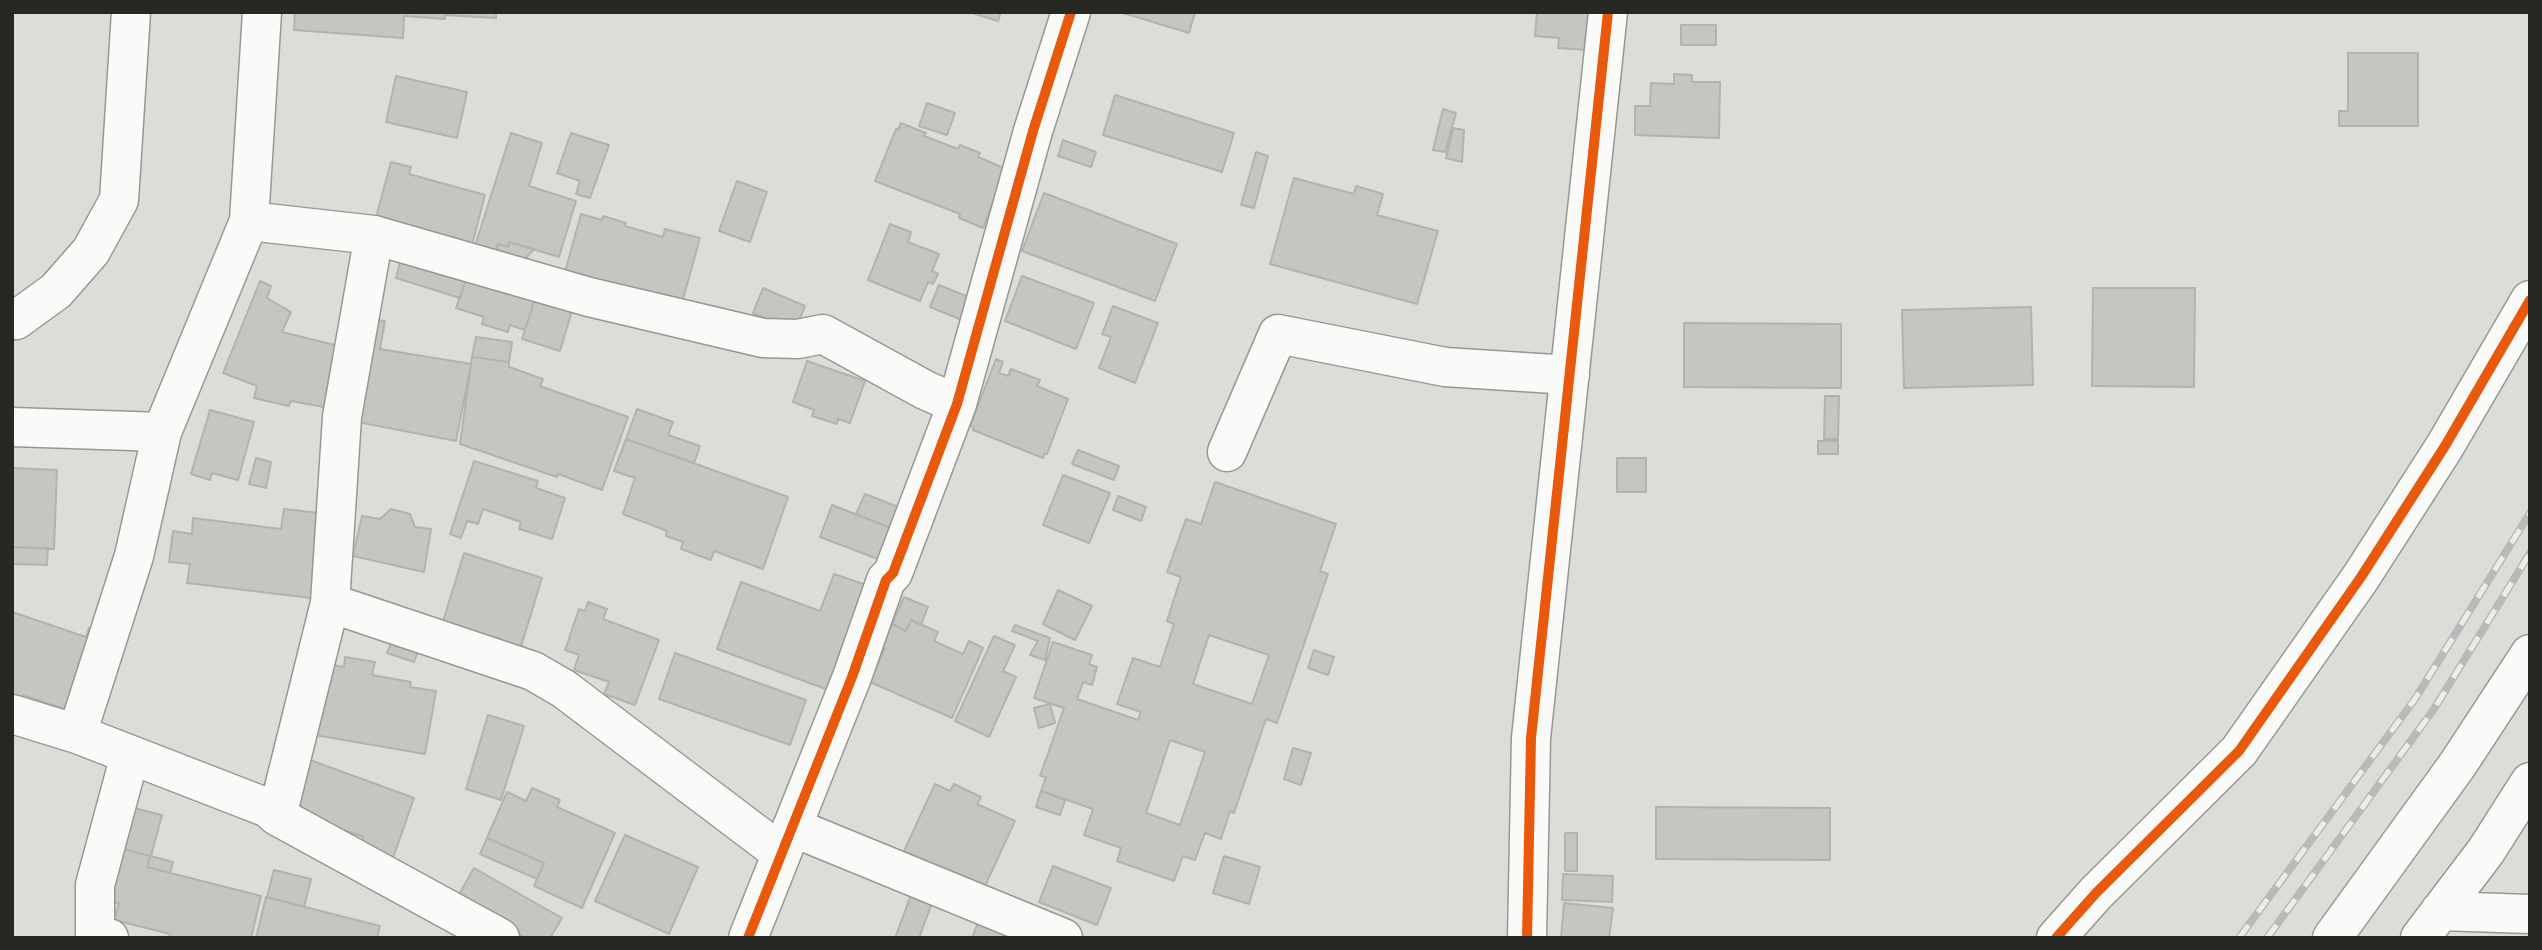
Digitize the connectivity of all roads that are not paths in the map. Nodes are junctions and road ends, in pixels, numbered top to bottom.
1 (131, 12) edge
2 (262, 12) edge
3 (1071, 12) edge
4 (1608, 12) edge
5 (249, 221) junction
6 (374, 235) junction
7 (2530, 300) edge
8 (12, 320) edge
9 (1570, 375) junction
10 (957, 404) junction
11 (12, 427) edge
12 (162, 432) junction
13 (1227, 452) dead end
14 (330, 603) junction
15 (2530, 654) edge
16 (12, 713) edge
17 (76, 734) junction
18 (130, 755) junction
19 (2523, 803) edge
20 (277, 816) junction
21 (786, 840) junction
22 (2530, 914) edge
23 (2430, 924) edge
24 (109, 938) edge
25 (500, 938) edge
26 (748, 938) edge
27 (1063, 938) edge
28 (1527, 938) edge
29 (2056, 938) edge
30 (2332, 938) edge

1 - 8 street
2 - 5 street
3 - 10 street
4 - 9 street
5 - 6 street
5 - 12 street
6 - 10 street
6 - 14 street
7 - 29 street
9 - 13 street
9 - 28 street
10 - 21 street
11 - 12 street
12 - 17 street
14 - 20 street
14 - 21 street
15 - 30 street
16 - 17 street
17 - 18 street
18 - 20 street
18 - 24 street
19 - 23 street
20 - 25 street
21 - 26 street
21 - 27 street
22 - 23 street

